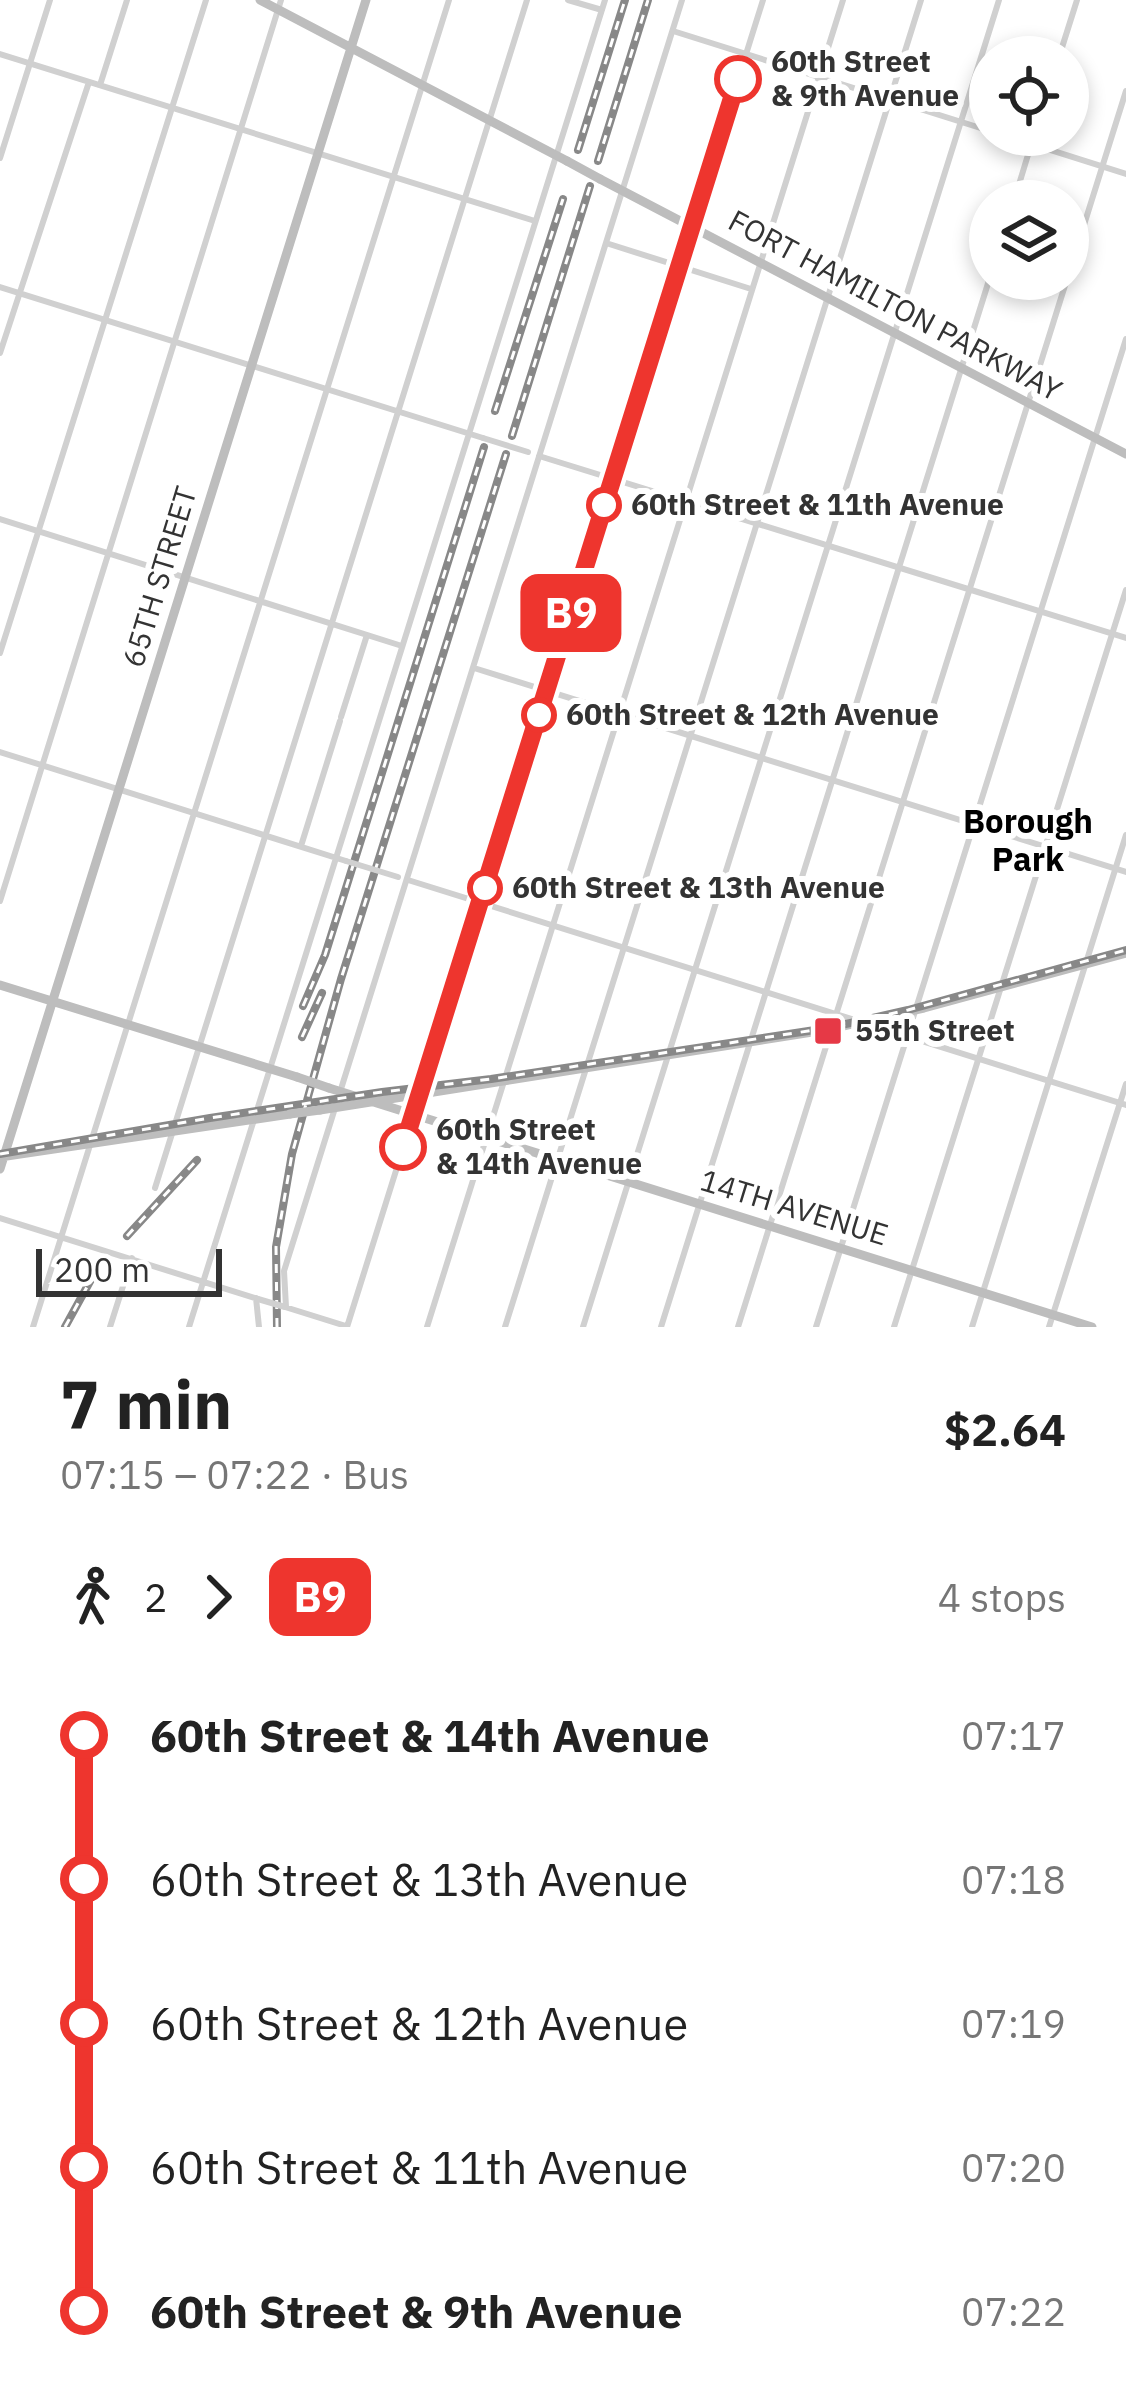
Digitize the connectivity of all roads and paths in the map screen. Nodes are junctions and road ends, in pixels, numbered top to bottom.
1 (50, 0) edge
2 (127, 0) edge
3 (206, 0) edge
4 (260, 0) edge
5 (366, 0) edge
6 (449, 0) edge
7 (527, 0) edge
8 (568, 0) edge
9 (605, 0) edge
10 (682, 0) edge
11 (763, 0) edge
12 (843, 0) edge
13 (921, 0) edge
14 (999, 0) edge
15 (1077, 0) edge
16 (280, 5) edge
17 (602, 10) junction
18 (673, 32) junction
19 (1066, 36) edge
20 (351, 48) junction
21 (0, 54) edge
22 (746, 54) junction
23 (30, 63) junction
24 (819, 77) junction
25 (89, 81) junction
26 (100, 85) junction
27 (423, 85) junction
28 (1126, 91) edge
29 (890, 100) junction
30 (171, 107) junction
31 (490, 120) junction
32 (961, 122) junction
33 (969, 124) edge
34 (242, 129) junction
35 (318, 153) junction
36 (1075, 156) edge
37 (0, 158) edge
38 (562, 158) junction
39 (1102, 166) junction
40 (1126, 174) edge
41 (394, 177) junction
42 (618, 188) junction
43 (465, 199) junction
44 (1089, 209) edge
45 (536, 221) junction
46 (692, 227) junction
47 (606, 243) junction
48 (761, 263) junction
49 (680, 266) junction
50 (0, 286) edge
51 (753, 289) junction
52 (20, 293) junction
53 (828, 298) junction
54 (983, 300) edge
55 (1061, 300) edge
56 (105, 319) junction
57 (895, 333) junction
58 (1126, 339) edge
59 (175, 341) junction
60 (0, 352) edge
61 (252, 365) junction
62 (962, 368) junction
63 (328, 389) junction
64 (1028, 404) junction
65 (398, 411) junction
66 (469, 433) junction
67 (1095, 438) junction
68 (1126, 454) edge
69 (540, 456) junction
70 (613, 478) junction
71 (686, 502) junction
72 (0, 519) edge
73 (758, 523) junction
74 (38, 531) junction
75 (829, 546) junction
76 (109, 554) junction
77 (900, 567) junction
78 (185, 578) junction
79 (970, 590) junction
80 (1126, 590) edge
81 (261, 601) junction
82 (1040, 612) junction
83 (332, 623) junction
84 (367, 634) junction
85 (1112, 634) junction
86 (1126, 638) edge
87 (403, 646) junction
88 (0, 653) edge
89 (474, 668) junction
90 (547, 691) junction
91 (620, 713) junction
92 (691, 736) junction
93 (0, 752) edge
94 (761, 758) junction
95 (42, 766) junction
96 (832, 780) junction
97 (118, 789) junction
98 (903, 802) junction
99 (194, 813) junction
100 (974, 824) junction
101 (265, 835) junction
102 (1126, 835) edge
103 (301, 846) junction
104 (1045, 847) junction
105 (336, 858) junction
106 (1115, 869) junction
107 (1126, 872) edge
108 (402, 878) junction
109 (0, 901) edge
110 (480, 903) junction
111 (553, 926) junction
112 (624, 948) junction
113 (1126, 953) edge
114 (1085, 964) junction
115 (695, 970) junction
116 (0, 985) edge
117 (1000, 988) junction
118 (766, 992) junction
119 (52, 1001) junction
120 (916, 1010) junction
121 (837, 1014) junction
122 (864, 1022) junction
123 (128, 1025) junction
124 (832, 1029) junction
125 (908, 1036) junction
126 (750, 1042) junction
127 (199, 1047) junction
128 (669, 1055) junction
129 (978, 1058) junction
130 (586, 1068) junction
131 (270, 1069) junction
132 (505, 1080) junction
133 (1049, 1081) junction
134 (1126, 1084) edge
135 (334, 1089) junction
136 (419, 1094) junction
137 (373, 1102) junction
138 (1123, 1104) edge
139 (334, 1108) junction
140 (413, 1114) junction
141 (254, 1120) junction
142 (172, 1132) junction
143 (487, 1137) junction
144 (90, 1145) junction
145 (2, 1156) edge
146 (558, 1160) junction
147 (0, 1169) edge
148 (628, 1182) junction
149 (155, 1188) dead end
150 (699, 1204) junction
151 (0, 1218) edge
152 (770, 1226) junction
153 (61, 1237) junction
154 (841, 1248) junction
155 (131, 1258) junction
156 (912, 1270) junction
157 (203, 1281) junction
158 (982, 1293) junction
159 (257, 1299) junction
160 (285, 1307) junction
161 (1053, 1315) junction
162 (33, 1327) edge
163 (110, 1327) edge
164 (189, 1327) edge
165 (259, 1327) edge
166 (348, 1327) edge
167 (428, 1327) edge
168 (505, 1327) edge
169 (583, 1327) edge
170 (661, 1327) edge
171 (739, 1327) edge
172 (816, 1327) edge
173 (894, 1327) edge
174 (972, 1327) edge
175 (1049, 1327) edge
176 (1092, 1327) edge

1 - 23 street
2 - 26 street
3 - 30 street
4 - 16 main road, FORT HAMILTON PARKWAY
5 - 20 main road, 65TH STREET
6 - 27 street
7 - 31 street
8 - 17 street
9 - 17 street
10 - 18 street
11 - 22 street
12 - 24 street
13 - 29 street
14 - 32 street
15 - 19 street
16 - 20 main road, FORT HAMILTON PARKWAY
16 - 34 street
17 - 38 street
18 - 22 street
18 - 42 street
20 - 27 main road, FORT HAMILTON PARKWAY
20 - 35 main road, 65TH STREET
21 - 23 street
22 - 24 street
22 - 46 street
23 - 25 street
23 - 37 street
24 - 29 street
24 - 48 street
25 - 26 street
25 - 52 street
26 - 30 street
27 - 31 main road, FORT HAMILTON PARKWAY
27 - 41 street
28 - 39 street
29 - 32 street
29 - 53 street
30 - 34 street
30 - 56 street
31 - 38 main road, FORT HAMILTON PARKWAY
31 - 43 street
32 - 33 street
32 - 57 street
34 - 35 street
34 - 59 street
35 - 41 street
35 - 61 main road, 65TH STREET
36 - 39 street
38 - 42 main road, FORT HAMILTON PARKWAY, bridge
38 - 45 street
39 - 40 street
39 - 44 street
41 - 43 street
41 - 63 street
42 - 46 main road, FORT HAMILTON PARKWAY
42 - 47 street
43 - 45 street
43 - 65 street
45 - 66 street
46 - 48 main road, FORT HAMILTON PARKWAY
46 - 49 street
47 - 49 street
47 - 69 street
48 - 51 street
48 - 53 main road, FORT HAMILTON PARKWAY
49 - 51 street
49 - 70 street
50 - 52 street
51 - 71 street
52 - 56 street
52 - 60 street
53 - 57 main road, FORT HAMILTON PARKWAY
53 - 73 street
54 - 62 street
55 - 64 street
56 - 59 street
56 - 74 street
57 - 62 main road, FORT HAMILTON PARKWAY
57 - 75 street
58 - 67 street
59 - 61 street
59 - 76 street
61 - 63 street
61 - 78 main road, 65TH STREET
62 - 64 main road, FORT HAMILTON PARKWAY
62 - 77 street
63 - 65 street
63 - 81 street
64 - 67 main road, FORT HAMILTON PARKWAY
64 - 79 street
65 - 66 street
65 - 83 street
66 - 69 street, bridge
66 - 87 street
67 - 68 main road, FORT HAMILTON PARKWAY
67 - 82 street
69 - 70 street
69 - 89 street
70 - 71 street
70 - 90 street
71 - 73 street
71 - 91 street
72 - 74 street
73 - 75 street
73 - 92 street
74 - 76 street
74 - 88 street
75 - 77 street
75 - 94 street
76 - 78 street
76 - 95 street
77 - 79 street
77 - 96 street
78 - 81 street
78 - 97 main road, 65TH STREET
79 - 82 street
79 - 98 street
80 - 85 street
81 - 83 street
81 - 99 street
82 - 85 street
82 - 100 street
83 - 84 street
83 - 101 street
84 - 87 street
84 - 103 street
85 - 86 street
85 - 104 street
87 - 105 street
89 - 90 street
89 - 108 street
90 - 91 street
90 - 110 street
91 - 92 street
91 - 111 street
92 - 94 street
92 - 112 street
93 - 95 street
94 - 96 street
94 - 115 street
95 - 97 street
95 - 109 street
96 - 98 street
96 - 118 street
97 - 99 street
97 - 119 main road, 65TH STREET
98 - 100 street
98 - 121 street
99 - 101 street
99 - 123 street
100 - 104 street
100 - 120 street
101 - 103 street
101 - 127 street
102 - 106 street
103 - 105 street
104 - 106 street
104 - 117 street
105 - 108 street, bridge
105 - 131 street
106 - 107 street
106 - 114 street
108 - 110 street
108 - 135 street
110 - 111 street
110 - 136 street
111 - 112 street
111 - 132 street
112 - 115 street
112 - 130 street
113 - 114 main road
114 - 117 main road
114 - 133 street
115 - 118 street
115 - 128 street
116 - 119 main road, 14TH AVENUE
117 - 120 main road
117 - 129 street
118 - 121 street
118 - 126 street
119 - 123 main road, 14TH AVENUE
119 - 145 main road, 65TH STREET
120 - 122 main road
120 - 125 street
121 - 122 street
121 - 124 street
122 - 124 main road
122 - 125 street
123 - 127 main road, 14TH AVENUE
123 - 144 street
124 - 126 main road
124 - 152 street
125 - 129 street
125 - 154 street
126 - 128 main road
126 - 150 street
127 - 131 main road, 14TH AVENUE
127 - 142 street
128 - 130 main road
128 - 148 street
129 - 133 street
129 - 156 street
130 - 132 main road
130 - 146 street
131 - 135 main road, 14TH AVENUE, bridge
131 - 141 street
132 - 136 main road
132 - 143 street
133 - 138 street
133 - 158 street
134 - 138 street
135 - 137 main road, 14TH AVENUE
135 - 139 street
136 - 137 main road
136 - 140 street
137 - 139 main road
137 - 140 main road, 14TH AVENUE
138 - 161 street
139 - 141 main road, bridge
139 - 160 street
140 - 143 main road, 14TH AVENUE
140 - 166 street
141 - 142 main road
141 - 157 street
142 - 144 main road
142 - 149 street
143 - 146 main road, 14TH AVENUE
143 - 167 street
144 - 145 main road
144 - 153 street
145 - 147 main road, 65TH STREET
146 - 148 main road, 14TH AVENUE
146 - 168 street
148 - 150 main road, 14TH AVENUE
148 - 169 street
150 - 152 main road, 14TH AVENUE
150 - 170 street
151 - 153 street
152 - 154 main road, 14TH AVENUE
152 - 171 street
153 - 155 street
153 - 162 street
154 - 156 main road, 14TH AVENUE
154 - 172 street
155 - 157 street
155 - 163 street
156 - 158 main road, 14TH AVENUE
156 - 173 street
157 - 159 street
157 - 164 street
158 - 161 main road, 14TH AVENUE
158 - 174 street
159 - 160 street, bridge
159 - 165 street
160 - 166 street
161 - 175 street
161 - 176 main road, 14TH AVENUE

